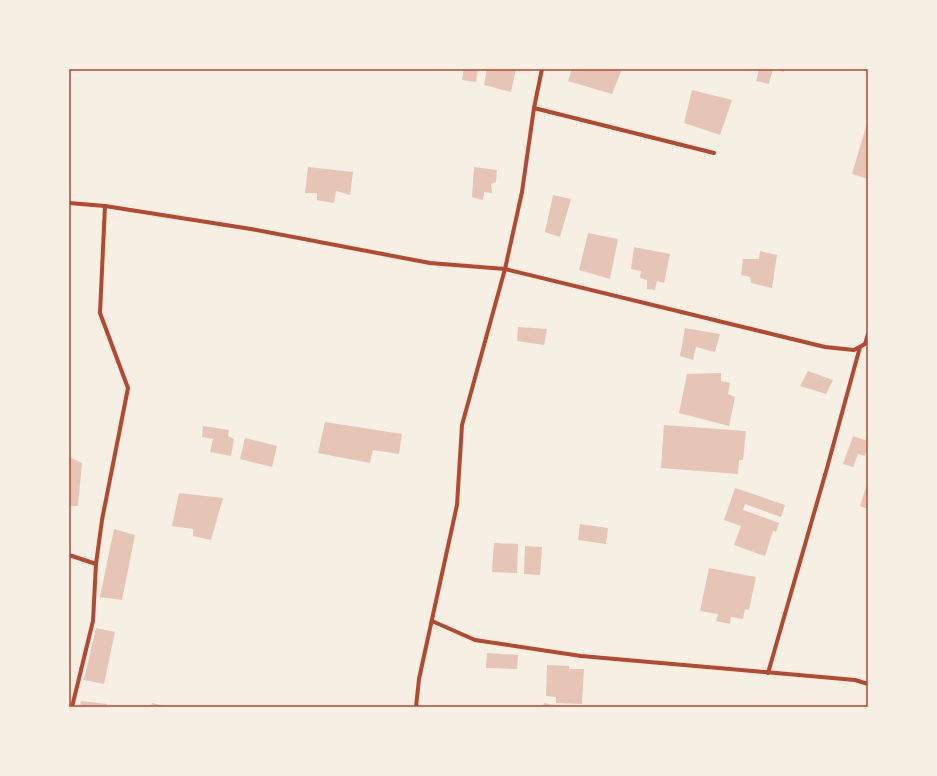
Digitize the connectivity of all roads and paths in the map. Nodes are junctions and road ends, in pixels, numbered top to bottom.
1 (542, 69) edge
2 (534, 108) junction
3 (714, 153) dead end
4 (69, 203) edge
5 (105, 206) junction
6 (505, 269) junction
7 (868, 334) edge
8 (860, 347) junction
9 (69, 555) edge
10 (96, 564) junction
11 (432, 621) junction
12 (768, 674) junction
13 (868, 684) edge
14 (72, 707) edge
15 (416, 707) edge

1 - 2 street
2 - 3 street
2 - 6 street
4 - 5 street
5 - 6 street
5 - 10 street
6 - 8 street
6 - 11 street
7 - 8 street
8 - 12 street
9 - 10 street
10 - 14 street
11 - 12 street
11 - 15 street
12 - 13 street

